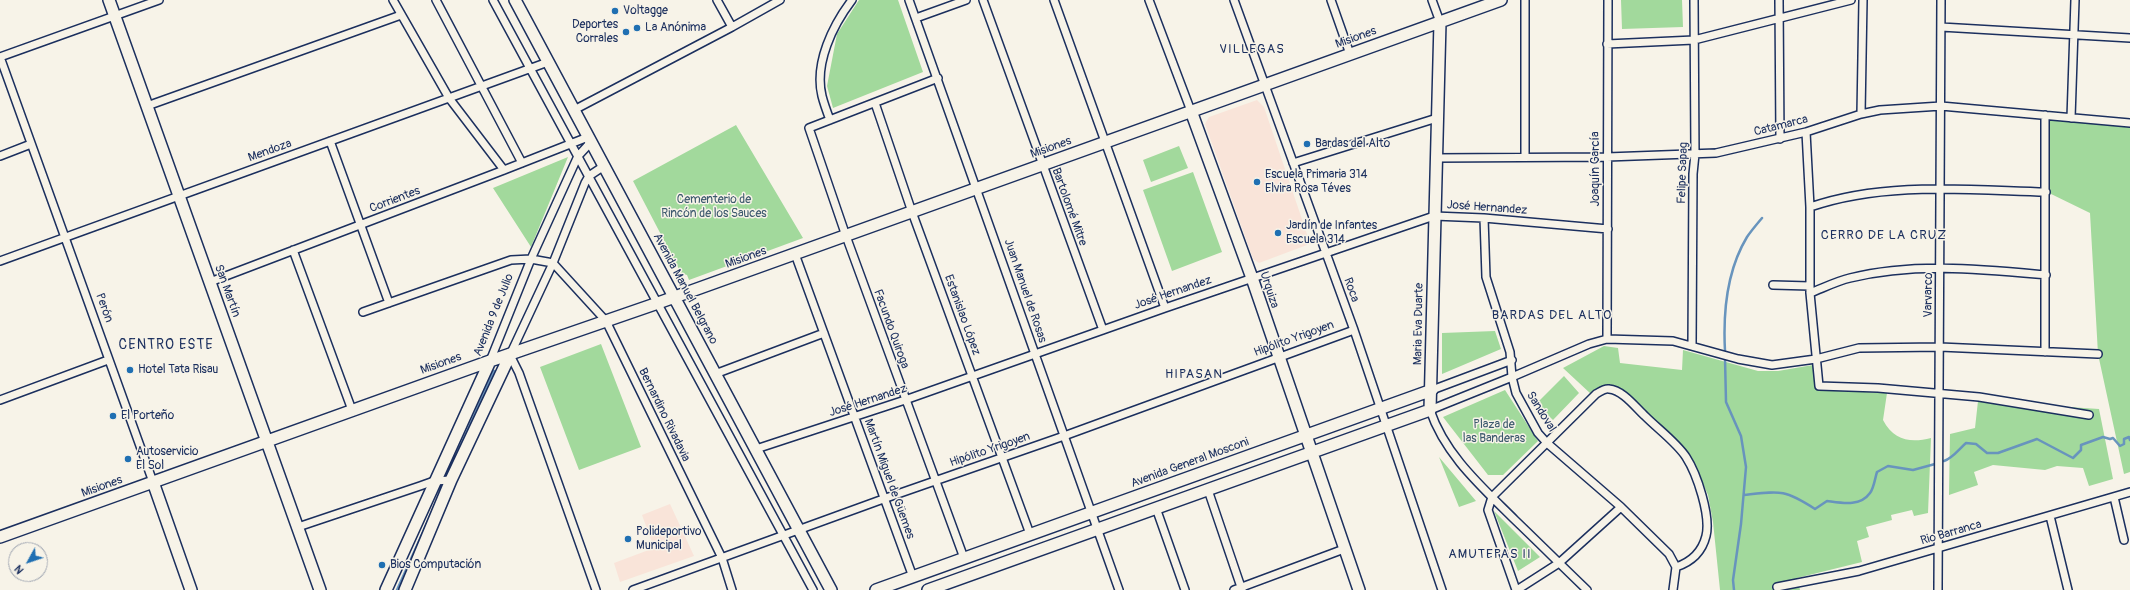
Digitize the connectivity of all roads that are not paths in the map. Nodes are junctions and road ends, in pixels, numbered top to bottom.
1 (109, 0) edge
2 (159, 0) edge
3 (393, 0) edge
4 (436, 0) edge
5 (493, 0) edge
6 (515, 0) edge
7 (717, 0) edge
8 (780, 0) edge
9 (852, 0) edge
10 (909, 0) edge
11 (966, 0) edge
12 (983, 0) edge
13 (1054, 0) edge
14 (1149, 0) edge
15 (1234, 0) edge
16 (1331, 0) edge
17 (1432, 0) edge
18 (1501, 0) edge
19 (1525, 0) edge
20 (1608, 0) edge
21 (1694, 0) edge
22 (1779, 0) edge
23 (1851, 0) edge
24 (1863, 0) edge
25 (1941, 0) edge
26 (2075, 0) edge
27 (401, 15) junction
28 (115, 16) junction
29 (1779, 17) junction
30 (916, 18) junction
31 (1440, 22) junction
32 (732, 27) junction
33 (1941, 27) junction
34 (2073, 33) junction
35 (2130, 38) edge
36 (1694, 40) junction
37 (1607, 44) junction
38 (1350, 54) junction
39 (0, 57) edge
40 (548, 62) junction
41 (530, 69) junction
42 (938, 78) junction
43 (1265, 84) junction
44 (482, 86) junction
45 (449, 98) junction
46 (875, 103) junction
47 (147, 106) junction
48 (1940, 106) junction
49 (574, 110) junction
50 (1191, 111) junction
51 (1861, 114) junction
52 (2045, 115) junction
53 (1437, 118) junction
54 (2071, 118) junction
55 (830, 120) junction
56 (2130, 123) edge
57 (1806, 132) junction
58 (590, 139) junction
59 (1780, 139) junction
60 (330, 141) junction
61 (1106, 142) junction
62 (31, 144) junction
63 (571, 144) junction
64 (1695, 154) junction
65 (0, 156) edge
66 (578, 156) junction
67 (1525, 157) junction
68 (1607, 157) junction
69 (1436, 158) junction
70 (522, 163) junction
71 (1293, 163) junction
72 (1042, 165) junction
73 (604, 166) junction
74 (504, 170) junction
75 (589, 176) junction
76 (978, 188) junction
77 (1940, 190) junction
78 (2046, 192) junction
79 (179, 195) junction
80 (1810, 207) junction
81 (912, 212) junction
82 (1434, 216) junction
83 (1484, 218) junction
84 (361, 224) junction
85 (1608, 229) junction
86 (846, 236) junction
87 (65, 238) junction
88 (293, 250) junction
89 (1326, 253) junction
90 (795, 254) junction
91 (531, 259) junction
92 (0, 261) edge
93 (553, 264) junction
94 (1940, 268) junction
95 (2046, 275) junction
96 (1252, 278) junction
97 (210, 282) junction
98 (1773, 284) dead end
99 (1810, 290) junction
100 (674, 297) junction
101 (390, 303) junction
102 (658, 303) junction
103 (1165, 308) junction
104 (363, 312) dead end
105 (606, 322) junction
106 (1103, 330) junction
107 (1354, 330) junction
108 (824, 333) junction
109 (1607, 339) junction
110 (1692, 346) junction
111 (1940, 346) junction
112 (2045, 352) junction
113 (1036, 354) junction
114 (2098, 354) dead end
115 (510, 355) junction
116 (1277, 357) junction
117 (1816, 359) junction
118 (108, 360) junction
119 (1512, 360) junction
120 (490, 361) junction
121 (715, 374) junction
122 (973, 376) junction
123 (1512, 378) junction
124 (1432, 390) junction
125 (1940, 395) junction
126 (0, 400) edge
127 (905, 400) junction
128 (1381, 408) junction
129 (352, 410) junction
130 (1430, 410) junction
131 (2089, 415) dead end
132 (854, 417) junction
133 (1387, 425) junction
134 (1064, 436) junction
135 (1305, 436) junction
136 (267, 441) junction
137 (1548, 443) junction
138 (756, 449) junction
139 (1311, 453) junction
140 (1002, 458) junction
141 (451, 480) junction
142 (434, 481) junction
143 (935, 481) junction
144 (153, 482) junction
145 (1208, 490) junction
146 (2130, 492) edge
147 (1492, 497) junction
148 (2114, 497) junction
149 (886, 498) junction
150 (1620, 507) junction
151 (1156, 508) junction
152 (1091, 513) junction
153 (2050, 516) junction
154 (298, 527) junction
155 (1097, 529) junction
156 (799, 531) junction
157 (1030, 534) junction
158 (784, 536) junction
159 (0, 537) edge
160 (2124, 540) dead end
161 (1344, 549) junction
162 (1938, 549) junction
163 (722, 558) junction
164 (964, 558) junction
165 (1559, 563) junction
166 (1676, 567) junction
167 (913, 577) junction
168 (1777, 587) dead end
169 (1239, 589) edge
170 (191, 590) edge
171 (320, 590) edge
172 (386, 590) edge
173 (405, 590) edge
174 (596, 590) edge
175 (633, 590) edge
176 (732, 590) edge
177 (813, 590) edge
178 (831, 590) edge
179 (876, 590) edge
180 (928, 590) edge
181 (1119, 590) edge
182 (1185, 590) edge
183 (1359, 590) edge
184 (1442, 590) edge
185 (1516, 590) edge
186 (1587, 590) edge
187 (1673, 590) edge
188 (1938, 590) edge
189 (2068, 590) edge

1 - 28 street, San Martín
2 - 28 street
3 - 27 street
4 - 44 street
5 - 41 street
6 - 40 street, Avenida Manuel Belgrano
7 - 32 street
8 - 32 street
9 - 55 street
10 - 30 street, Juan Manuel de Rosas
11 - 30 street
12 - 72 street, Bartolomé Mitre
13 - 61 street
14 - 50 street, Urquiza
15 - 43 street, Roca
16 - 38 street
17 - 31 street, Maria Eva Duarte
18 - 31 street, Misiones
19 - 67 street
20 - 37 street, Joaquín García
21 - 36 street, Felipe Sapag
22 - 29 street
23 - 29 street
24 - 51 street
25 - 33 street, Varvarco
26 - 34 street
27 - 45 street
27 - 47 street
28 - 39 street
28 - 47 street, San Martín
29 - 36 street
29 - 59 street
30 - 42 street, Juan Manuel de Rosas
31 - 38 street, Misiones
31 - 53 street, Maria Eva Duarte
32 - 49 street
33 - 34 street
33 - 48 street, Varvarco
34 - 35 street
34 - 54 street
36 - 37 street
36 - 64 street, Felipe Sapag
37 - 68 street, Joaquín García
38 - 43 street, Misiones
39 - 62 street, Perón
40 - 41 street, Mendoza
40 - 49 street, Avenida Manuel Belgrano
41 - 44 street, Mendoza
41 - 63 street
42 - 46 street
42 - 76 street, Juan Manuel de Rosas
43 - 50 street, Misiones
43 - 71 street, Roca
44 - 45 street, Mendoza
44 - 70 street
45 - 60 street, Mendoza
45 - 74 street
46 - 55 street
46 - 81 street, Estanislao López
47 - 79 street, San Martín
48 - 51 street, Catamarca
48 - 52 street, Catamarca
48 - 77 street, Varvarco
49 - 58 street, Avenida Manuel Belgrano
50 - 61 street, Misiones
50 - 96 street, Urquiza
51 - 57 street, Catamarca
52 - 54 street, Catamarca
52 - 78 street
53 - 69 street, Maria Eva Duarte
53 - 71 street
54 - 56 street, Catamarca
55 - 86 street, Facundo Quiroga
57 - 59 street, Catamarca
57 - 80 street
58 - 63 street, Corrientes
58 - 66 street, Avenida 9 de Julio
58 - 73 street, Avenida Manuel Belgrano
59 - 64 street, Catamarca
60 - 79 street, Mendoza
60 - 84 street
61 - 72 street, Misiones
61 - 103 street
62 - 65 street
62 - 87 street, Perón
63 - 66 street
63 - 70 street, Corrientes
64 - 68 street, Catamarca
64 - 110 street, Felipe Sapag
66 - 75 street
66 - 91 street, Avenida 9 de Julio
67 - 68 street, Catamarca
67 - 69 street, Catamarca
68 - 85 street, Joaquín García
69 - 82 street, Maria Eva Duarte
70 - 74 street, Corrientes
71 - 89 street, Roca
72 - 76 street, Misiones
72 - 106 street, Bartolomé Mitre
73 - 75 street
73 - 100 street, Avenida Manuel Belgrano
74 - 84 street, Corrientes
75 - 93 street
75 - 102 street
76 - 81 street, Misiones
76 - 113 street, Juan Manuel de Rosas
77 - 78 street
77 - 80 street
77 - 94 street, Varvarco
78 - 95 street
79 - 87 street, Mendoza
79 - 97 street, San Martín
80 - 99 street
81 - 86 street, Misiones
81 - 122 street, Estanislao López
82 - 83 street, José Hernandez
82 - 89 street, José Hernandez
82 - 124 street, Maria Eva Duarte
83 - 85 street, José Hernandez
83 - 119 street, Sandoval
84 - 88 street, Corrientes
84 - 101 street
85 - 109 street, Joaquín García
86 - 90 street, Misiones
86 - 127 street, Facundo Quiroga
87 - 92 street, Mendoza
87 - 118 street, Perón
88 - 97 street, Corrientes
88 - 129 street
89 - 96 street, José Hernandez
89 - 107 street, Roca
90 - 100 street, Misiones
90 - 108 street, Martín Miguel de Güemes
91 - 93 street
91 - 101 street
91 - 120 street, Avenida 9 de Julio
93 - 105 street, Bernardino Rivadavia
93 - 115 street
94 - 95 street
94 - 99 street
94 - 111 street, Varvarco
95 - 112 street
96 - 103 street, José Hernandez
96 - 116 street, Urquiza
97 - 136 street, San Martín
98 - 99 street
99 - 117 street
100 - 102 street, Misiones
100 - 121 street, Avenida Manuel Belgrano
101 - 104 street
102 - 105 street, Misiones
102 - 158 street
103 - 106 street, José Hernandez
105 - 115 street, Misiones
105 - 163 street, Bernardino Rivadavia
106 - 113 street, José Hernandez
107 - 116 street, Hipólito Yrigoyen
107 - 128 street, Roca
108 - 121 street
108 - 132 street, Martín Miguel de Güemes
109 - 110 street
109 - 123 street
110 - 117 street
111 - 112 street
111 - 117 street
111 - 125 street, Varvarco
112 - 114 street
113 - 122 street, José Hernandez
113 - 134 street, Juan Manuel de Rosas
115 - 120 street, Misiones
115 - 141 street
115 - 174 street
116 - 134 street, Hipólito Yrigoyen
116 - 135 street, Urquiza
117 - 125 street
118 - 126 street
118 - 144 street, Perón
119 - 123 street, Sandoval
119 - 124 street, Avenida General Mosconi
120 - 129 street, Misiones
120 - 142 street, Avenida 9 de Julio
121 - 138 street, Avenida Manuel Belgrano
122 - 127 street, José Hernandez
122 - 140 street, Estanislao López
123 - 130 street
123 - 137 street, Sandoval
124 - 128 street, Avenida General Mosconi
124 - 130 street, Maria Eva Duarte
125 - 131 street
125 - 162 street, Varvarco
127 - 132 street, José Hernandez
127 - 143 street, Facundo Quiroga
128 - 133 street, Roca
128 - 135 street, Avenida General Mosconi
129 - 136 street, Misiones
130 - 133 street
130 - 147 street, Maria Eva Duarte
132 - 138 street, José Hernandez
132 - 149 street, Martín Miguel de Güemes
133 - 139 street
133 - 184 street, Roca
134 - 140 street, Hipólito Yrigoyen
134 - 152 street, Juan Manuel de Rosas
135 - 139 street, Urquiza
135 - 152 street, Avenida General Mosconi
136 - 144 street, Misiones
136 - 154 street, San Martín
137 - 147 street
137 - 150 street, Sandoval
137 - 166 street
138 - 156 street, Avenida Manuel Belgrano
139 - 145 street
139 - 161 street, Urquiza
140 - 143 street, Hipólito Yrigoyen
140 - 157 street, Estanislao López
141 - 142 street
141 - 173 street
142 - 154 street
142 - 172 street, Avenida 9 de Julio
143 - 149 street, Hipólito Yrigoyen
143 - 164 street, Facundo Quiroga
144 - 159 street, Misiones
144 - 170 street, Perón
145 - 151 street
145 - 169 street
146 - 148 street, Rio Barranca
147 - 165 street, Maria Eva Duarte
147 - 185 street
148 - 153 street, Rio Barranca
148 - 160 street
149 - 156 street, Hipólito Yrigoyen
149 - 167 street, Martín Miguel de Güemes
150 - 165 street
150 - 166 street, Sandoval
151 - 155 street
151 - 182 street
152 - 155 street, Juan Manuel de Rosas
152 - 157 street, Avenida General Mosconi
153 - 162 street, Rio Barranca
153 - 189 street
154 - 171 street, San Martín
155 - 180 street
155 - 181 street, Juan Manuel de Rosas
156 - 158 street, Hipólito Yrigoyen
156 - 178 street, Avenida Manuel Belgrano
157 - 164 street, Avenida General Mosconi
158 - 163 street, Hipólito Yrigoyen
158 - 177 street
161 - 169 street
161 - 183 street, Urquiza
162 - 168 street, Rio Barranca
162 - 188 street, Varvarco
163 - 175 street, Hipólito Yrigoyen
163 - 176 street, Bernardino Rivadavia
164 - 167 street, Avenida General Mosconi
165 - 185 street
165 - 186 street, Maria Eva Duarte
166 - 187 street
167 - 179 street, Avenida General Mosconi

